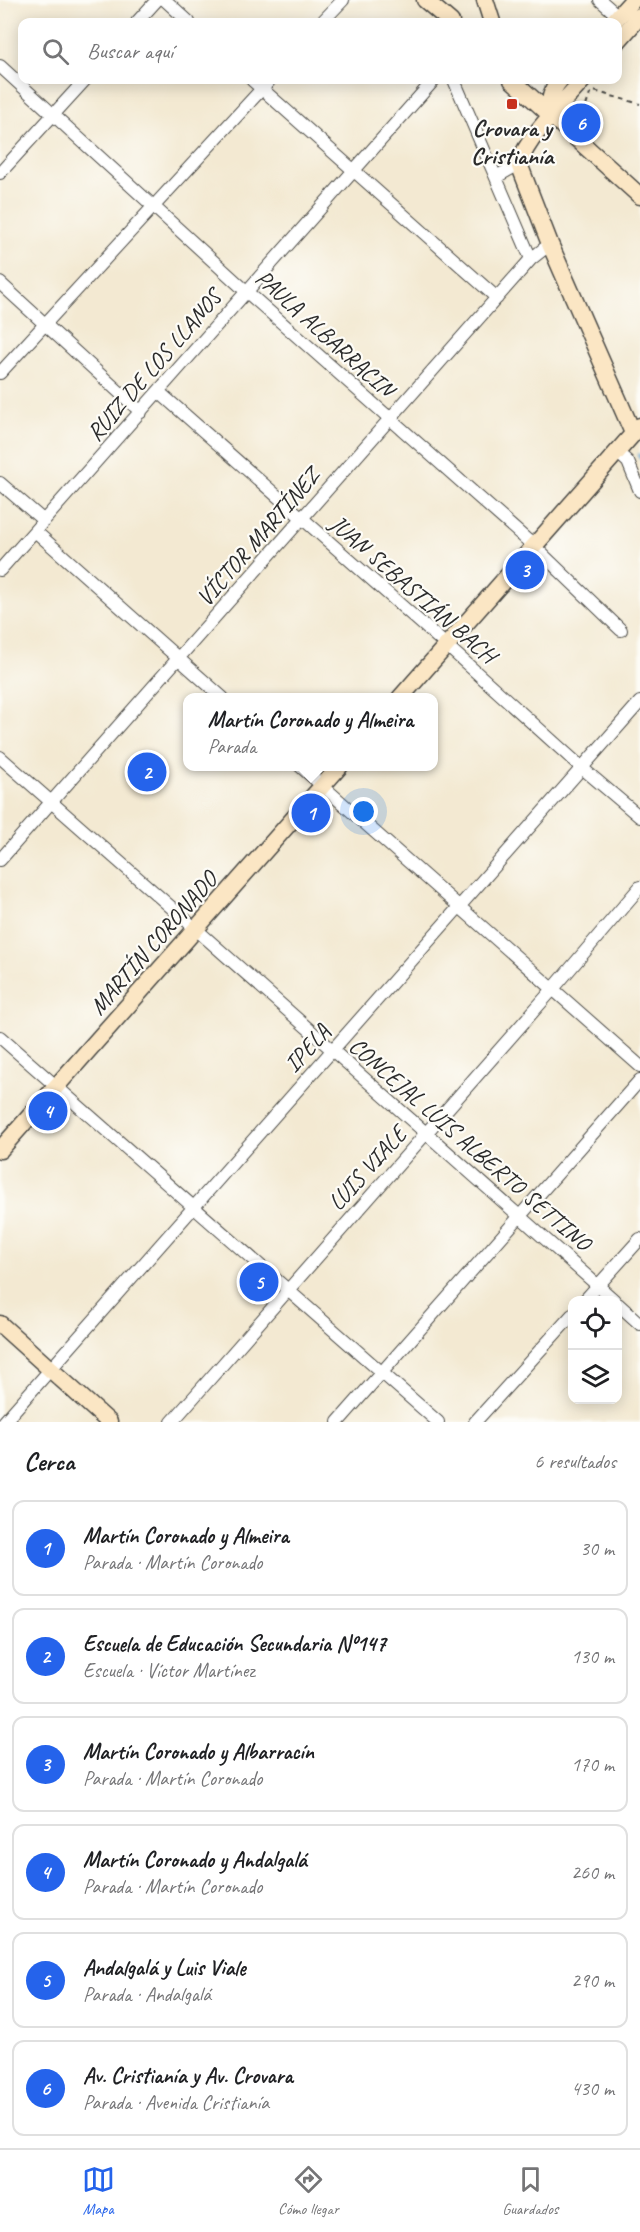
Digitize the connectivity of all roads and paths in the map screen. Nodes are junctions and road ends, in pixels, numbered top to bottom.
1 (157, 0) edge
2 (165, 0) edge
3 (343, 0) edge
4 (425, 0) edge
5 (484, 0) edge
6 (600, 0) edge
7 (633, 0) edge
8 (640, 16) edge
9 (141, 18) edge
10 (185, 18) edge
11 (326, 18) edge
12 (446, 18) edge
13 (491, 18) edge
14 (614, 18) edge
15 (617, 18) edge
16 (622, 36) edge
17 (0, 66) edge
18 (18, 83) edge
19 (19, 84) edge
20 (81, 84) edge
21 (259, 84) edge
22 (263, 84) edge
23 (431, 84) edge
24 (456, 84) edge
25 (516, 84) edge
26 (557, 84) edge
27 (580, 84) edge
28 (640, 104) edge
29 (53, 115) junction
30 (551, 116) junction
31 (567, 129) junction
32 (519, 164) junction
33 (354, 172) junction
34 (0, 173) edge
35 (496, 177) junction
36 (640, 196) edge
37 (153, 206) junction
38 (550, 244) junction
39 (531, 259) junction
40 (0, 283) edge
41 (247, 292) junction
42 (497, 298) junction
43 (45, 325) junction
44 (0, 373) edge
45 (159, 392) junction
46 (141, 411) junction
47 (390, 419) junction
48 (637, 430) edge
49 (617, 452) junction
50 (0, 483) edge
51 (640, 491) edge
52 (301, 519) junction
53 (44, 521) junction
54 (35, 531) junction
55 (535, 547) junction
56 (0, 570) edge
57 (621, 630) dead end
58 (446, 645) junction
59 (179, 658) junction
60 (218, 693) edge
61 (404, 693) edge
62 (640, 702) edge
63 (0, 757) edge
64 (581, 767) junction
65 (305, 771) edge
66 (336, 771) edge
67 (323, 787) junction
68 (53, 802) junction
69 (640, 817) edge
70 (0, 860) edge
71 (640, 887) edge
72 (460, 906) junction
73 (197, 930) junction
74 (553, 989) junction
75 (0, 1037) edge
76 (333, 1051) junction
77 (640, 1066) edge
78 (640, 1080) edge
79 (57, 1088) junction
80 (426, 1133) junction
81 (0, 1150) edge
82 (192, 1208) junction
83 (521, 1216) junction
84 (640, 1239) edge
85 (598, 1286) junction
86 (287, 1290) junction
87 (589, 1296) edge
88 (609, 1296) edge
89 (622, 1308) edge
90 (568, 1321) edge
91 (0, 1324) edge
92 (640, 1324) edge
93 (50, 1370) junction
94 (382, 1372) junction
95 (4, 1422) edge
96 (110, 1422) edge
97 (172, 1422) edge
98 (338, 1422) edge
99 (438, 1422) edge
100 (476, 1422) edge

1 - 9 street
2 - 10 street
3 - 11 street
4 - 12 street
5 - 13 street
6 - 14 street
7 - 15 street
8 - 16 street
17 - 18 street, PAULA ALBARRACIN
19 - 29 street, PAULA ALBARRACIN
20 - 29 street
21 - 37 street
22 - 33 street
23 - 33 street, RUIZ DE LOS LLANOS
24 - 35 street
25 - 30 street
26 - 30 street
27 - 30 street
28 - 31 path
29 - 34 street
29 - 37 street, PAULA ALBARRACIN
30 - 31 street
30 - 32 street
31 - 36 street
32 - 35 street
32 - 38 street
33 - 41 street, RUIZ DE LOS LLANOS
33 - 42 street
35 - 39 street
37 - 41 street, PAULA ALBARRACIN
37 - 43 street
38 - 39 street, VÍCTOR MARTÍNEZ
38 - 48 street
39 - 42 street, VÍCTOR MARTÍNEZ
40 - 43 street
41 - 45 street, RUIZ DE LOS LLANOS
41 - 47 street, PAULA ALBARRACIN
42 - 47 street, VÍCTOR MARTÍNEZ
43 - 44 street
43 - 46 street
45 - 46 street, RUIZ DE LOS LLANOS
45 - 52 street, JUAN SEBASTIÁN BACH
46 - 53 street, RUIZ DE LOS LLANOS
47 - 52 street, VÍCTOR MARTÍNEZ
47 - 55 street, PAULA ALBARRACIN
48 - 49 street
49 - 51 street
49 - 55 street
50 - 53 street
52 - 58 street, JUAN SEBASTIÁN BACH
52 - 59 street, VÍCTOR MARTÍNEZ
53 - 54 street, RUIZ DE LOS LLANOS
54 - 56 street, RUIZ DE LOS LLANOS
54 - 59 street
55 - 57 street, PAULA ALBARRACIN
55 - 58 street
58 - 61 street
58 - 64 street, JUAN SEBASTIÁN BACH
59 - 60 street
59 - 68 street, VÍCTOR MARTÍNEZ
62 - 64 street, IPELA
63 - 68 street, CONCEJAL LUIS ALBERTO SETTINO
64 - 69 street, JUAN SEBASTIÁN BACH
64 - 72 street, IPELA
65 - 67 street
66 - 67 street, MARTÍN CORONADO
67 - 72 street
67 - 73 street, MARTÍN CORONADO
68 - 70 street, VÍCTOR MARTÍNEZ
68 - 73 street, CONCEJAL LUIS ALBERTO SETTINO
71 - 74 street, LUIS VIALE
72 - 74 street
72 - 76 street, IPELA
73 - 76 street, CONCEJAL LUIS ALBERTO SETTINO
73 - 79 street, MARTÍN CORONADO
74 - 77 street
74 - 80 street, LUIS VIALE
75 - 79 street
76 - 80 street, CONCEJAL LUIS ALBERTO SETTINO
76 - 82 street, IPELA
78 - 83 street
79 - 81 street, MARTÍN CORONADO
79 - 82 street
80 - 83 street, CONCEJAL LUIS ALBERTO SETTINO
80 - 86 street, LUIS VIALE
82 - 86 street
82 - 93 street, IPELA
83 - 85 street, CONCEJAL LUIS ALBERTO SETTINO
83 - 94 street
84 - 85 street
85 - 87 street
85 - 88 street, CONCEJAL LUIS ALBERTO SETTINO
86 - 94 street
86 - 97 street, LUIS VIALE
89 - 92 street
90 - 100 street
91 - 93 street
93 - 95 street, IPELA
93 - 96 street
94 - 98 street
94 - 99 street

